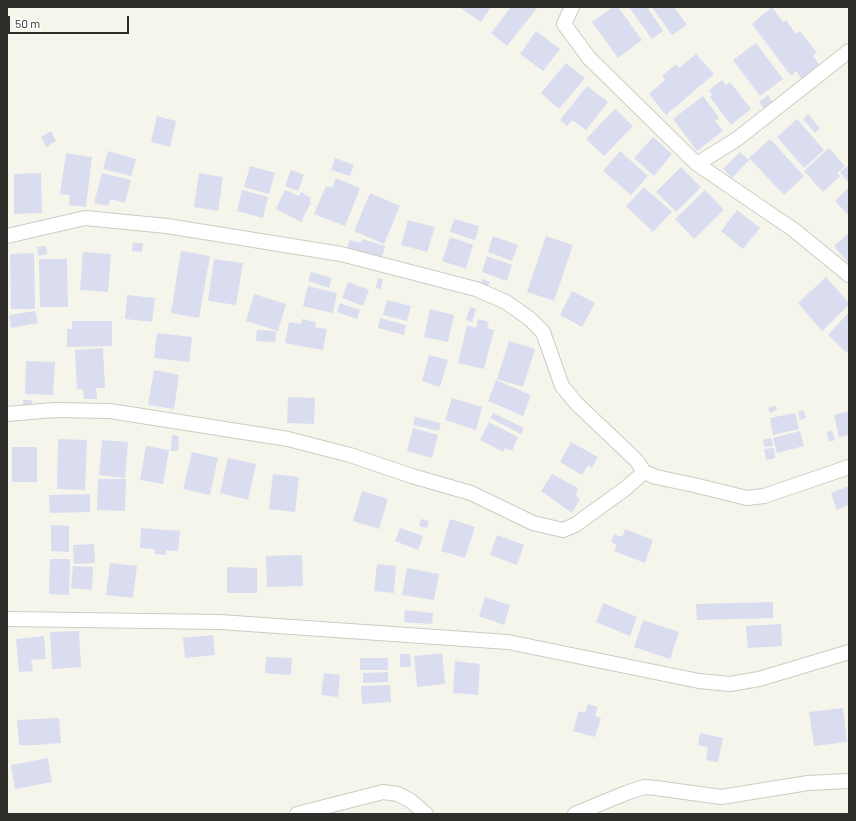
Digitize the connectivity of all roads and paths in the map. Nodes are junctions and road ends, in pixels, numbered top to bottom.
1 (572, 7) edge
2 (849, 51) edge
3 (697, 164) junction
4 (7, 236) edge
5 (849, 275) edge
6 (7, 414) edge
7 (849, 467) edge
8 (644, 472) junction
9 (7, 619) edge
10 (849, 652) edge
11 (849, 781) edge
12 (297, 814) edge
13 (426, 814) edge
14 (575, 814) edge

1 - 3 street
2 - 3 street
3 - 5 street
4 - 8 street
6 - 8 street
7 - 8 street
9 - 10 street
11 - 14 street
12 - 13 street

